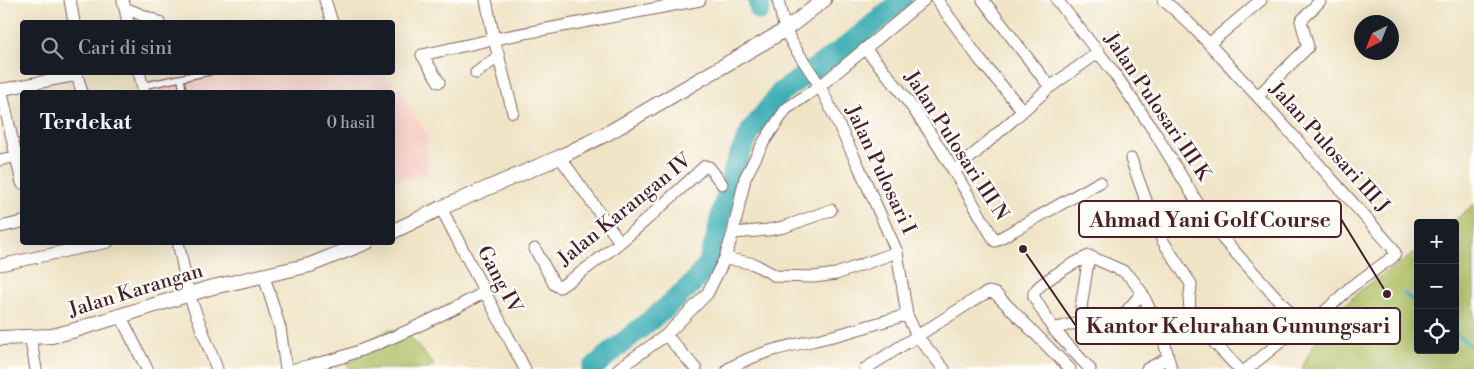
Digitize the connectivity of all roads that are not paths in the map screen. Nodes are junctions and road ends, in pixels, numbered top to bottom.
1 (70, 0) edge
2 (325, 0) edge
3 (486, 0) edge
4 (700, 0) edge
5 (778, 0) edge
6 (824, 0) edge
7 (924, 0) edge
8 (937, 0) edge
9 (983, 0) edge
10 (1057, 0) edge
11 (1163, 0) edge
12 (1261, 0) edge
13 (1320, 1) edge
14 (124, 4) edge
15 (74, 20) edge
16 (128, 20) edge
17 (155, 20) edge
18 (331, 20) edge
19 (786, 30) junction
20 (494, 39) junction
21 (1210, 44) junction
22 (866, 50) junction
23 (1099, 52) junction
24 (499, 56) junction
25 (476, 73) dead end
26 (77, 75) edge
27 (77, 75) edge
28 (197, 75) edge
29 (38, 77) edge
30 (814, 77) junction
31 (181, 79) junction
32 (142, 80) edge
33 (439, 82) dead end
34 (1050, 87) junction
35 (1, 90) edge
36 (81, 90) edge
37 (183, 90) edge
38 (1258, 96) junction
39 (1023, 111) junction
40 (513, 112) dead end
41 (20, 156) edge
42 (560, 157) junction
43 (1132, 159) dead end
44 (0, 160) edge
45 (954, 171) junction
46 (1100, 182) dead end
47 (722, 184) dead end
48 (441, 208) junction
49 (831, 210) dead end
50 (20, 222) edge
51 (0, 227) edge
52 (395, 231) edge
53 (733, 233) junction
54 (620, 242) junction
55 (94, 245) edge
56 (179, 245) edge
57 (360, 245) edge
58 (536, 249) dead end
59 (897, 252) junction
60 (1089, 256) junction
61 (725, 258) junction
62 (0, 265) edge
63 (264, 276) junction
64 (485, 292) junction
65 (1142, 293) junction
66 (190, 295) junction
67 (907, 316) junction
68 (120, 318) junction
69 (1087, 322) junction
70 (1301, 328) junction
71 (1053, 329) junction
72 (666, 335) junction
73 (30, 336) junction
74 (917, 336) junction
75 (0, 338) edge
76 (342, 357) junction
77 (1169, 364) edge
78 (36, 369) edge
79 (147, 369) edge
80 (217, 369) edge
81 (286, 369) edge
82 (294, 369) edge
83 (345, 369) edge
84 (524, 369) edge
85 (618, 369) edge
86 (696, 369) edge
87 (728, 369) edge
88 (864, 369) edge
89 (944, 369) edge
90 (1070, 369) edge
91 (1090, 369) edge
92 (1147, 369) edge
93 (1240, 369) edge
94 (1247, 369) edge

1 - 15 street
2 - 18 street
3 - 20 street
4 - 20 street
5 - 19 street, Jalan Pulosari I
6 - 19 street
7 - 22 street
8 - 39 street
9 - 34 street
10 - 23 street, Jalan Pulosari III K
11 - 21 street, Jalan Pulosari III J
12 - 21 street
13 - 38 street
14 - 16 street
14 - 17 street
19 - 30 street, Jalan Pulosari I
19 - 42 street
20 - 24 street
20 - 33 street
21 - 38 street, Jalan Pulosari III J
22 - 30 street
22 - 45 street, Jalan Pulosari III N
23 - 34 street
23 - 70 street, Jalan Pulosari III K
24 - 25 street
24 - 40 street
26 - 29 street
27 - 36 street
28 - 31 lane
29 - 35 street
30 - 53 street
30 - 59 street, Jalan Pulosari I
31 - 32 lane
31 - 37 lane
34 - 39 street
35 - 41 street
38 - 70 street, Jalan Pulosari III J
39 - 45 street
41 - 44 street
42 - 48 street
42 - 54 street
43 - 93 street
45 - 46 street, Jalan Pulosari III N
47 - 54 street, Jalan Karangan IV
48 - 52 street
48 - 64 street, Gang IV
49 - 53 street
50 - 51 street
53 - 61 street
54 - 58 street, Jalan Karangan IV
55 - 62 street
56 - 66 street
57 - 63 street, Jalan Karangan
59 - 61 street
59 - 67 street, Jalan Pulosari I
60 - 65 street
60 - 69 street
60 - 71 street
61 - 72 street
63 - 66 street, Jalan Karangan
63 - 81 street
64 - 76 street
64 - 84 street, Gang IV
65 - 69 street
65 - 77 street
66 - 68 street, Jalan Karangan
66 - 80 street
67 - 74 street, Jalan Pulosari I
67 - 87 street
68 - 73 street, Jalan Karangan
68 - 79 street
69 - 71 street
70 - 94 street, Jalan Pulosari III J
71 - 91 street
72 - 85 street
72 - 86 street
73 - 75 street, Jalan Karangan
73 - 78 street
74 - 88 street
74 - 89 street, Jalan Pulosari I
74 - 90 street
76 - 82 street
76 - 83 street
77 - 92 street

